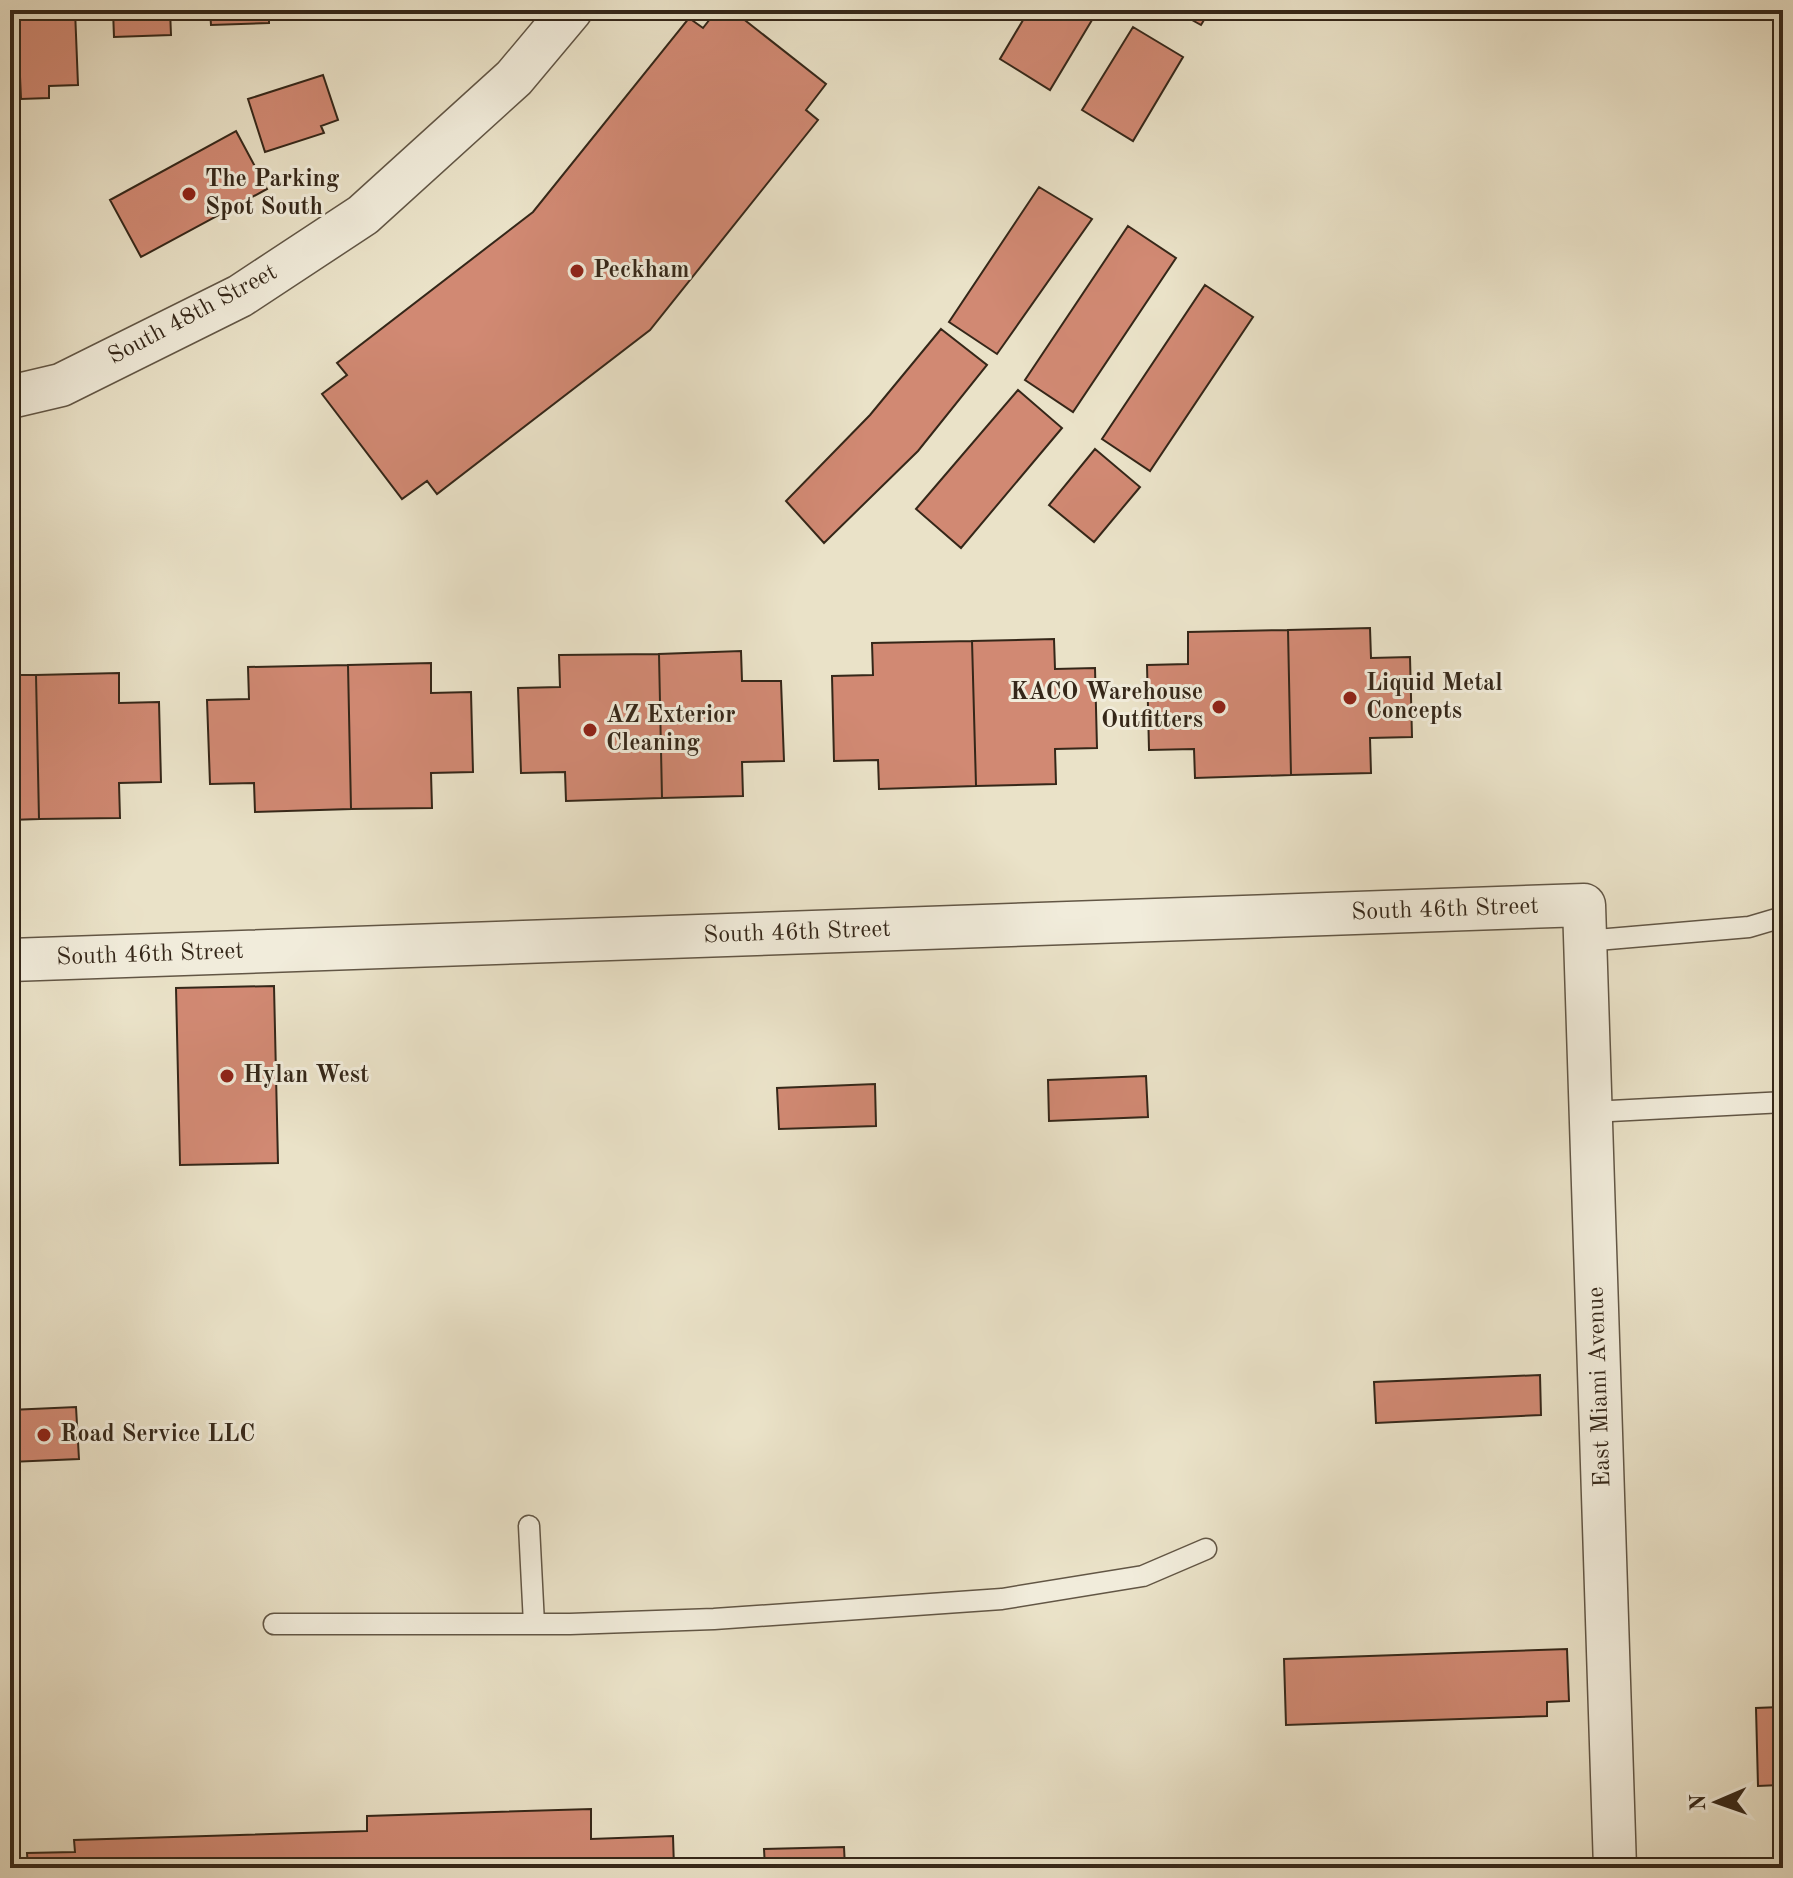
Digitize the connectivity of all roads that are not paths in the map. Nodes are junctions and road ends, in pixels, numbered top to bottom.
1 (571, 10) edge
2 (10, 397) edge
3 (1783, 917) edge
4 (1585, 923) junction
5 (10, 960) edge
6 (1783, 1102) edge
7 (1591, 1112) junction
8 (529, 1526) dead end
9 (1206, 1549) dead end
10 (274, 1624) dead end
11 (534, 1624) junction
12 (1615, 1868) edge

1 - 2 street, South 48th Street
3 - 4 lane
4 - 5 street, South 46th Street
4 - 7 street, East Miami Avenue
6 - 7 lane
7 - 12 street, East Miami Avenue
8 - 11 lane
9 - 11 lane
10 - 11 lane

